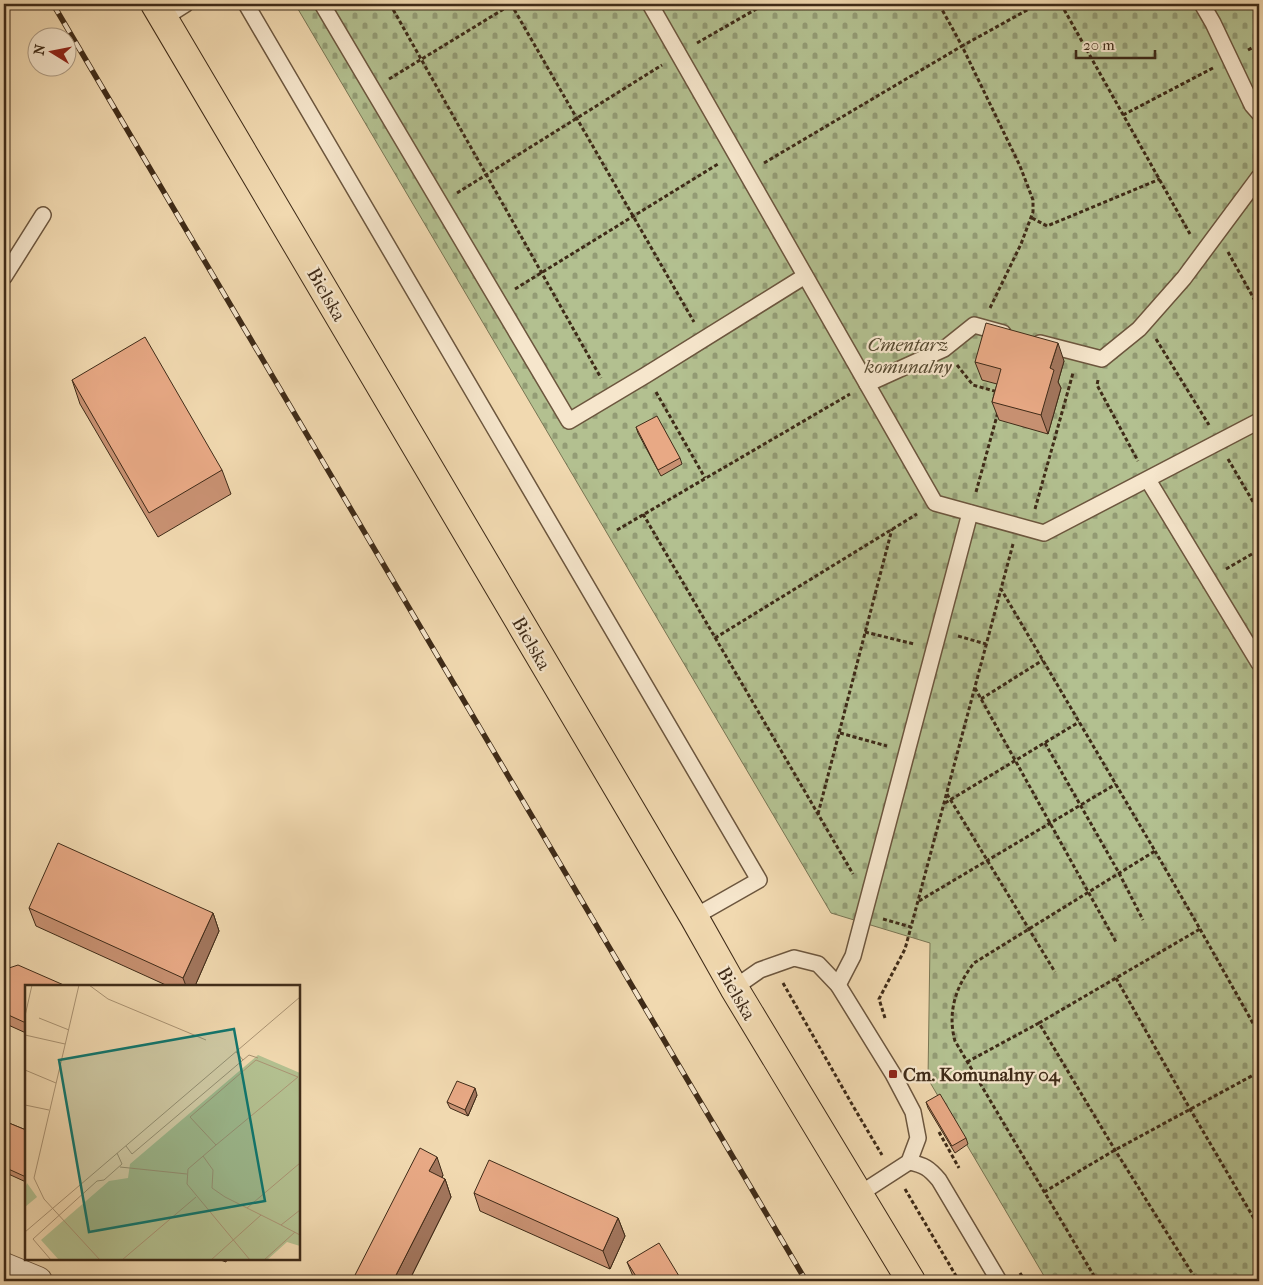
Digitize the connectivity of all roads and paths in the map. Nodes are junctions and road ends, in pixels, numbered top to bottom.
1 (246, 4) edge
2 (322, 4) edge
3 (390, 4) edge
4 (511, 4) edge
5 (650, 4) edge
6 (765, 4) edge
7 (939, 4) edge
8 (1038, 4) edge
9 (1061, 4) edge
10 (1202, 4) edge
11 (168, 8) edge
12 (1259, 44) edge
13 (962, 46) junction
14 (678, 54) junction
15 (421, 59) junction
16 (1230, 59) junction
17 (372, 90) junction
18 (1259, 113) edge
19 (1123, 116) junction
20 (577, 118) junction
21 (735, 153) junction
22 (747, 174) junction
23 (486, 175) junction
24 (1259, 177) edge
25 (1160, 179) junction
26 (440, 204) junction
27 (43, 215) dead end
28 (633, 216) junction
29 (1032, 218) junction
30 (1218, 234) junction
31 (1202, 254) junction
32 (541, 272) junction
33 (805, 276) junction
34 (4, 277) edge
35 (497, 300) junction
36 (1259, 308) edge
37 (1146, 321) junction
38 (974, 325) junction
39 (704, 339) junction
40 (944, 349) junction
41 (1079, 353) junction
42 (1102, 360) junction
43 (646, 375) junction
44 (867, 384) junction
45 (1002, 394) edge
46 (611, 396) junction
47 (1000, 403) edge
48 (1259, 421) edge
49 (1219, 443) junction
50 (705, 478) junction
51 (1148, 480) junction
52 (935, 503) junction
53 (1259, 512) edge
54 (643, 514) junction
55 (970, 514) junction
56 (1018, 526) junction
57 (617, 530) dead end
58 (892, 530) junction
59 (1259, 550) edge
60 (1208, 579) junction
61 (1001, 589) junction
62 (939, 631) junction
63 (865, 632) junction
64 (715, 638) junction
65 (986, 644) junction
66 (934, 650) junction
67 (1043, 660) junction
68 (1259, 663) edge
69 (975, 688) junction
70 (981, 699) junction
71 (1079, 722) junction
72 (840, 733) junction
73 (1045, 743) junction
74 (906, 752) junction
75 (1015, 760) junction
76 (1116, 784) junction
77 (947, 793) junction
78 (951, 799) junction
79 (944, 804) junction
80 (1080, 805) junction
81 (818, 815) junction
82 (1050, 823) junction
83 (1155, 852) junction
84 (987, 861) junction
85 (1119, 874) junction
86 (870, 887) junction
87 (1090, 892) junction
88 (918, 902) junction
89 (863, 914) junction
90 (694, 917) junction
91 (1143, 920) dead end
92 (911, 927) junction
93 (1028, 928) junction
94 (1200, 929) junction
95 (1116, 942) dead end
96 (773, 965) junction
97 (1055, 972) dead end
98 (1116, 978) junction
99 (838, 985) junction
100 (734, 988) junction
101 (1039, 1023) junction
102 (887, 1025) dead end
103 (1259, 1034) edge
104 (967, 1062) junction
105 (1259, 1072) edge
106 (1190, 1110) junction
107 (939, 1131) edge
108 (1115, 1150) junction
109 (909, 1162) junction
110 (894, 1172) junction
111 (962, 1173) dead end
112 (1044, 1192) junction
113 (858, 1194) junction
114 (1259, 1227) edge
115 (1015, 1265) dead end
116 (4, 1267) edge
117 (38, 1281) edge
118 (911, 1281) edge
119 (959, 1281) edge
120 (999, 1281) edge
121 (1025, 1281) edge
122 (1097, 1281) edge
123 (1197, 1281) edge

1 - 90 lane
2 - 17 lane
3 - 15 path
4 - 15 path
4 - 20 path
5 - 14 lane
6 - 14 path
7 - 13 path
8 - 13 path
9 - 19 path
10 - 16 lane
11 - 90 main road, Bielska
12 - 16 path
13 - 22 path
13 - 29 path
14 - 20 path
14 - 21 lane
15 - 17 path
15 - 23 path
16 - 18 lane
16 - 19 path
17 - 26 lane
19 - 25 path
20 - 23 path
20 - 28 path
21 - 22 lane
21 - 28 path
22 - 33 lane
23 - 26 path
23 - 32 path
24 - 30 lane
25 - 29 path
25 - 31 path
26 - 35 lane
27 - 34 lane
28 - 32 path
28 - 39 path
29 - 38 path
30 - 31 lane
30 - 36 path
31 - 37 lane
32 - 35 path
32 - 46 path
33 - 39 lane
33 - 44 lane
35 - 46 lane
37 - 42 lane
37 - 49 path
38 - 40 lane
38 - 41 lane
39 - 43 lane
40 - 44 lane
40 - 45 path
41 - 42 lane
41 - 56 path
42 - 51 path
43 - 46 lane
43 - 50 path
44 - 50 path
44 - 52 lane
47 - 55 path
48 - 49 lane
49 - 51 lane
49 - 53 path
50 - 54 path
51 - 56 lane
51 - 60 lane
52 - 55 lane
52 - 58 path
54 - 57 path
54 - 64 path
55 - 56 lane
55 - 62 lane
56 - 61 path
58 - 63 path
58 - 64 path
59 - 60 path
60 - 68 lane
61 - 65 path
61 - 67 path
62 - 65 path
62 - 66 lane
63 - 66 path
63 - 72 path
64 - 81 path
65 - 69 path
66 - 74 lane
67 - 70 path
67 - 71 path
69 - 70 path
69 - 77 path
70 - 75 path
71 - 73 path
71 - 76 path
72 - 74 path
72 - 81 path
73 - 75 path
73 - 80 path
74 - 86 lane
75 - 78 path
75 - 82 path
76 - 80 path
76 - 83 path
77 - 78 path
77 - 79 path
78 - 79 path
78 - 84 path
79 - 88 path
80 - 82 path
80 - 85 path
81 - 86 path
82 - 84 path
82 - 87 path
83 - 85 path
83 - 94 path
84 - 88 path
84 - 93 path
85 - 87 path
85 - 91 path
86 - 89 lane
87 - 93 path
87 - 95 path
88 - 92 path
89 - 92 path
89 - 99 lane
90 - 100 main road, Bielska
92 - 102 path
93 - 97 path
93 - 104 path
94 - 98 path
94 - 103 path
96 - 99 lane
96 - 100 lane
96 - 110 path
98 - 101 path
98 - 106 path
99 - 109 lane
100 - 113 main road, Bielska
101 - 104 path
101 - 108 path
104 - 112 path
105 - 106 path
106 - 108 path
106 - 114 path
107 - 111 path
108 - 112 path
108 - 123 path
109 - 110 lane
109 - 120 lane
110 - 113 lane
110 - 119 path
112 - 122 path
113 - 118 main road, Bielska
115 - 121 path
116 - 117 street

